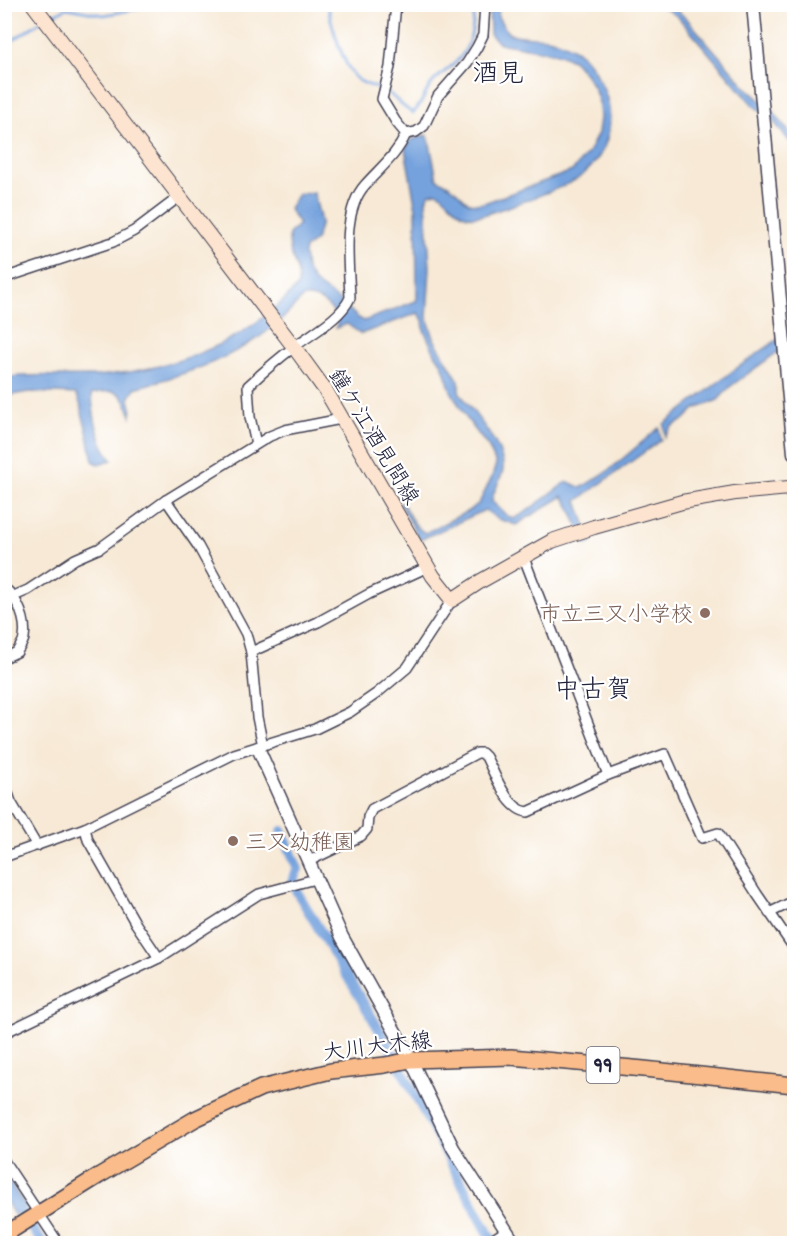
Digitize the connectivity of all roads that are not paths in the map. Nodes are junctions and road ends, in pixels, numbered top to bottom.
1 (33, 4) edge
2 (396, 4) edge
3 (484, 4) edge
4 (753, 4) edge
5 (406, 134) junction
6 (179, 197) junction
7 (4, 278) edge
8 (294, 347) junction
9 (341, 419) junction
10 (256, 444) junction
11 (795, 453) edge
12 (793, 489) edge
13 (166, 500) junction
14 (524, 558) junction
15 (428, 567) junction
16 (4, 588) edge
17 (14, 596) junction
18 (452, 600) junction
19 (251, 652) junction
20 (4, 658) edge
21 (260, 747) junction
22 (608, 775) junction
23 (4, 782) edge
24 (85, 828) junction
25 (37, 846) junction
26 (4, 857) edge
27 (309, 861) junction
28 (315, 879) junction
29 (795, 901) edge
30 (769, 913) junction
31 (795, 948) edge
32 (159, 958) junction
33 (4, 1033) edge
34 (409, 1061) junction
35 (795, 1085) edge
36 (4, 1161) edge
37 (40, 1213) junction
38 (10, 1232) edge
39 (504, 1232) junction
40 (59, 1244) edge
41 (486, 1244) edge
42 (515, 1244) edge

1 - 6 main road, 鐘ケ江酒見間線
2 - 5 street
3 - 5 street
4 - 11 street
5 - 8 street
6 - 7 street
6 - 8 main road, 鐘ケ江酒見間線
8 - 9 main road, 鐘ケ江酒見間線
8 - 10 street
9 - 10 street
9 - 15 main road, 鐘ケ江酒見間線
10 - 13 street
12 - 14 main road
13 - 17 street
13 - 19 street
14 - 18 main road
14 - 22 street
15 - 18 main road, 鐘ケ江酒見間線
15 - 19 street
16 - 17 street
17 - 20 street
18 - 21 street
19 - 21 street
21 - 24 street
21 - 27 street
22 - 27 street
22 - 30 street
23 - 25 street
24 - 25 street
24 - 32 street
25 - 26 street
27 - 28 street
28 - 32 street
28 - 34 street
29 - 30 street
30 - 31 street
32 - 33 street
34 - 35 main road, 大川大木線 / 99
34 - 37 main road, 大川大木線 / 99
34 - 39 street
36 - 37 street
37 - 38 main road, 大川大木線 / 99
37 - 40 street
39 - 41 street
39 - 42 street

